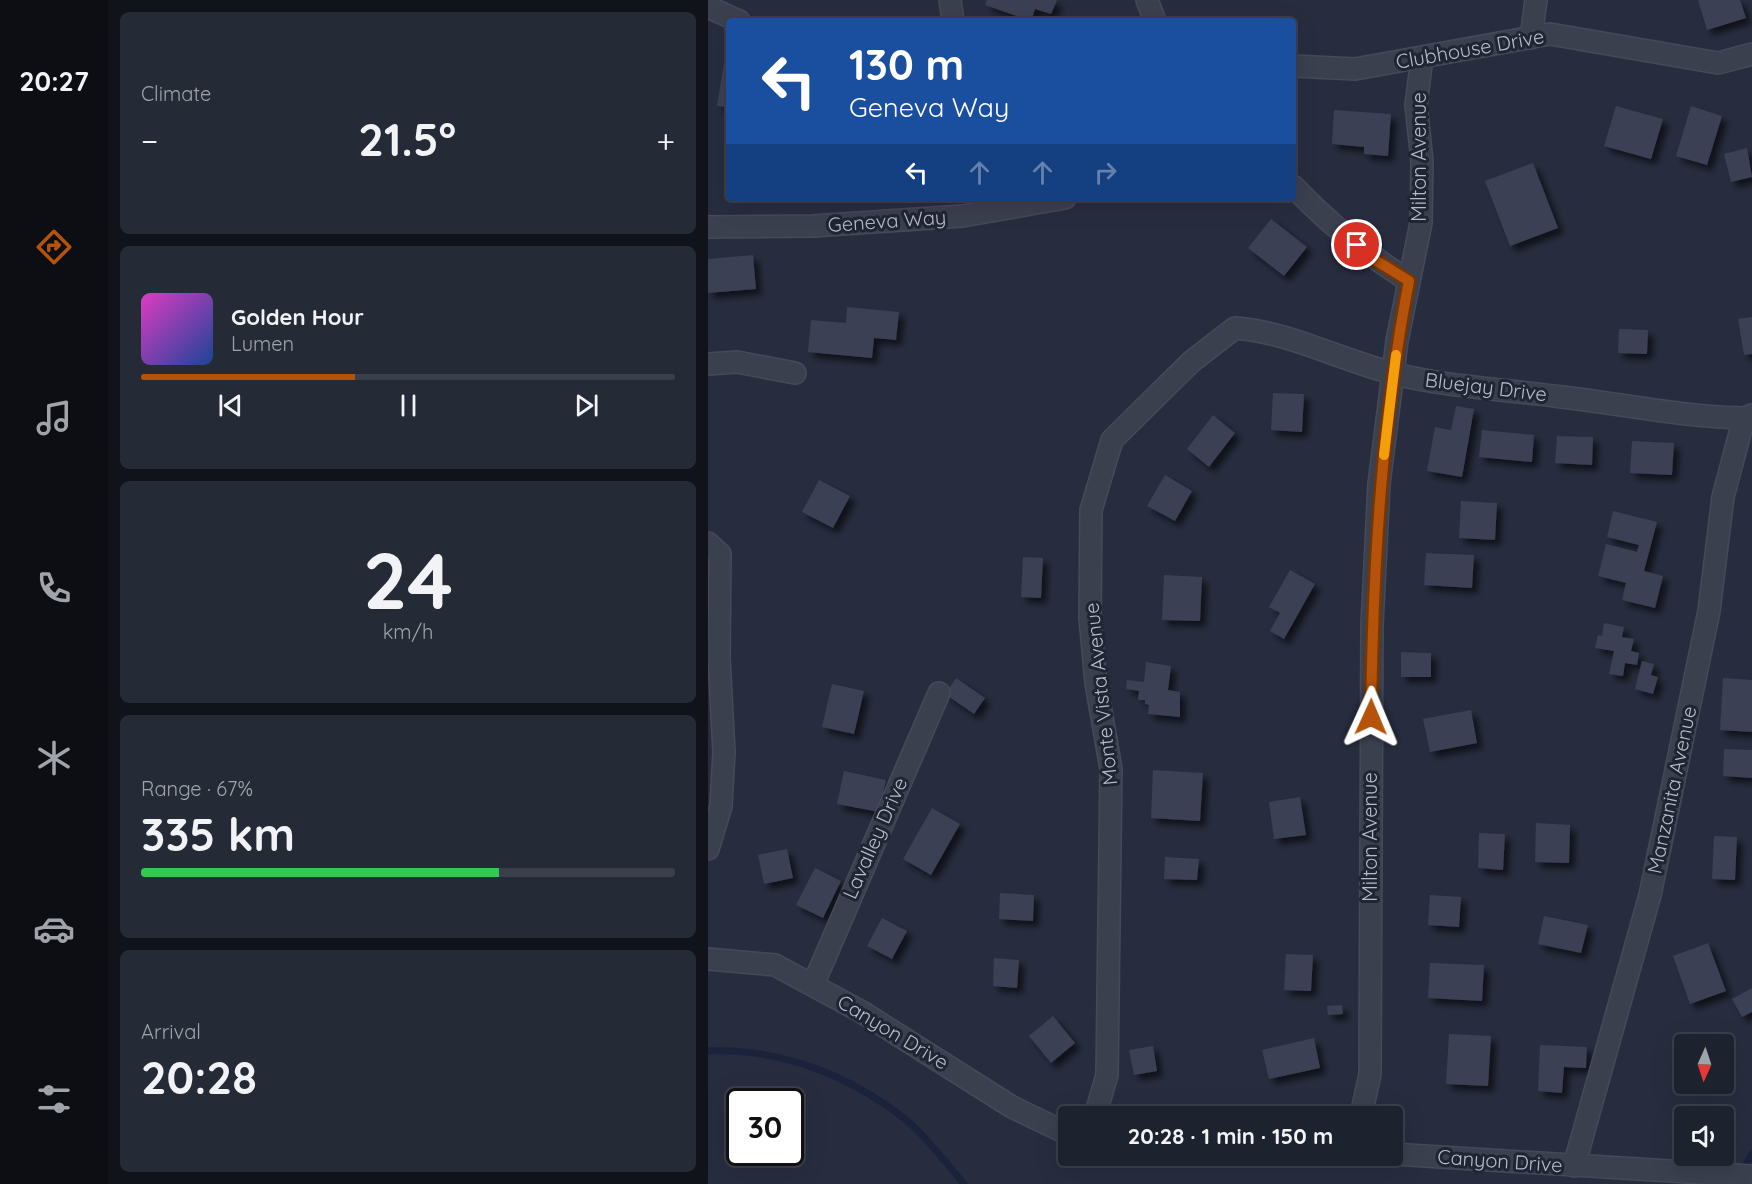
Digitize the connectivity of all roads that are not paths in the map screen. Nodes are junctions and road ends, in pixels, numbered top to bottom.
1 (950, 0) edge
2 (1147, 0) edge
3 (1536, 0) edge
4 (708, 7) edge
5 (732, 18) edge
6 (952, 18) edge
7 (1154, 18) edge
8 (1531, 38) junction
9 (1752, 54) edge
10 (1422, 58) junction
11 (1296, 66) edge
12 (1296, 189) edge
13 (1048, 201) edge
14 (708, 227) edge
15 (1409, 281) junction
16 (1234, 328) joint
17 (708, 364) edge
18 (795, 373) dead end
19 (1394, 374) junction
20 (1748, 416) edge
21 (708, 543) edge
22 (714, 660) edge
23 (939, 693) dead end
24 (708, 849) edge
25 (708, 959) edge
26 (813, 985) junction
27 (1098, 1106) edge
28 (1363, 1106) edge
29 (1058, 1129) edge
30 (1403, 1155) edge
31 (1574, 1166) junction
32 (1752, 1176) edge

1 - 6 street
2 - 7 street
3 - 8 street
4 - 5 street
8 - 9 street, Clubhouse Drive
8 - 10 street, Clubhouse Drive
10 - 11 street, Clubhouse Drive
10 - 15 street, Milton Avenue
12 - 15 street
13 - 14 street, Geneva Way
15 - 19 street, Milton Avenue
16 - 19 street, Bluejay Drive
16 - 27 street, Monte Vista Avenue
17 - 18 street
19 - 20 street, Bluejay Drive
19 - 28 street, Milton Avenue
20 - 31 street, Manzanita Avenue
21 - 22 street
22 - 24 street
23 - 26 street, Lavalley Drive
25 - 26 street, Canyon Drive
26 - 29 street, Canyon Drive
30 - 31 street, Canyon Drive
31 - 32 street, Canyon Drive

